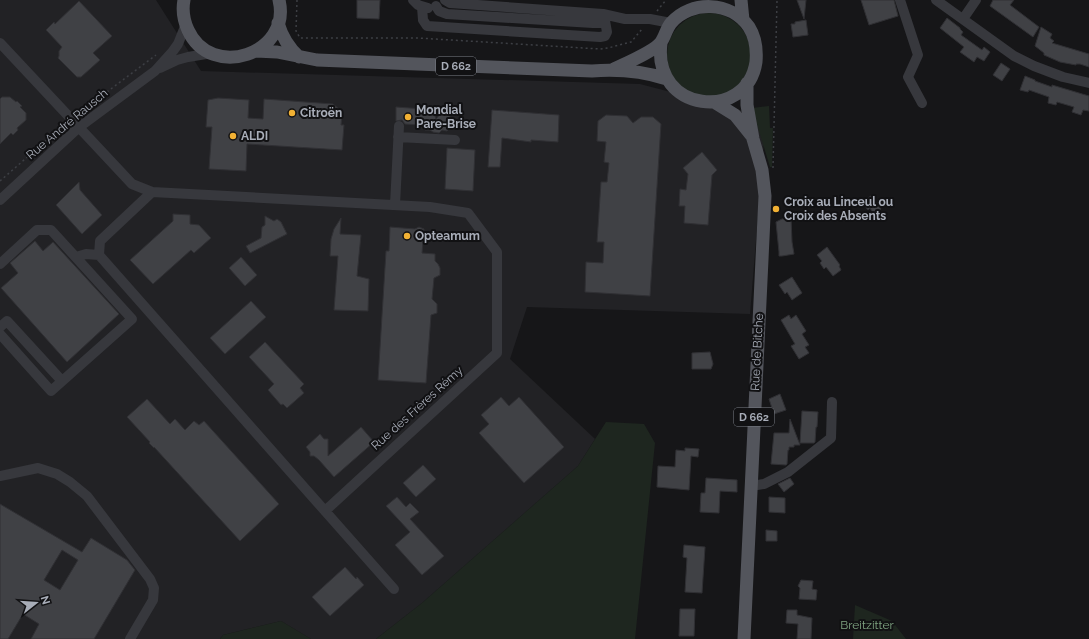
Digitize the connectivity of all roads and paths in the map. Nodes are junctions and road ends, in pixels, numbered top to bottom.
1 (184, 0) edge
2 (279, 0) edge
3 (413, 0) edge
4 (509, 0) edge
5 (741, 0) edge
6 (777, 0) edge
7 (900, 0) edge
8 (936, 0) edge
9 (976, 0) edge
10 (441, 2) edge
11 (712, 3) edge
12 (422, 7) junction
13 (518, 8) junction
14 (606, 18) junction
15 (963, 19) junction
16 (743, 20) junction
17 (278, 23) junction
18 (671, 23) junction
19 (186, 24) junction
20 (0, 43) edge
21 (661, 43) junction
22 (256, 51) junction
23 (157, 54) dead end
24 (212, 54) junction
25 (299, 57) junction
26 (613, 70) junction
27 (155, 71) junction
28 (667, 79) junction
29 (747, 83) junction
30 (1089, 83) edge
31 (714, 102) junction
32 (922, 103) dead end
33 (70, 120) junction
34 (399, 126) dead end
35 (78, 128) junction
36 (398, 137) junction
37 (753, 139) junction
38 (455, 140) dead end
39 (773, 168) dead end
40 (0, 181) edge
41 (152, 192) junction
42 (0, 200) edge
43 (395, 205) junction
44 (100, 255) junction
45 (76, 257) junction
46 (0, 264) edge
47 (0, 327) edge
48 (0, 334) edge
49 (30, 345) junction
50 (19, 355) junction
51 (62, 381) junction
52 (832, 402) dead end
53 (0, 476) edge
54 (751, 486) junction
55 (325, 511) junction
56 (394, 589) dead end
57 (130, 639) edge
58 (744, 639) edge

1 - 19 main road
2 - 17 main road
3 - 12 street
4 - 13 street
5 - 16 main road
6 - 39 path
7 - 32 street
8 - 15 street
9 - 15 street
10 - 12 street
10 - 13 street
10 - 14 street
11 - 16 main road
11 - 18 main road
12 - 14 street
13 - 14 street
14 - 18 street
15 - 30 street
16 - 29 main road
17 - 22 main road
17 - 25 main road
18 - 21 main road
19 - 24 main road
19 - 27 street, Rue André Rausch
20 - 33 street, Rue des Frères Rémy
21 - 26 main road, D 662
21 - 28 main road
22 - 24 main road
22 - 25 main road, D 662
23 - 33 path
24 - 27 street, Rue André Rausch
25 - 26 main road, D 662
26 - 28 main road, D 662
27 - 35 street, Rue André Rausch
28 - 31 main road
29 - 31 main road
29 - 37 main road, D 662
31 - 37 main road, D 662
33 - 35 street, Rue des Frères Rémy
33 - 40 path
34 - 36 street
35 - 41 street, Rue des Frères Rémy
35 - 42 street, Rue André Rausch
36 - 38 street
36 - 43 street
37 - 54 main road, Rue de Bitche / D 662
41 - 43 street, Rue des Frères Rémy
41 - 44 street
43 - 55 street, Rue des Frères Rémy
44 - 45 street
44 - 55 street
45 - 46 street
45 - 51 street
47 - 49 street
48 - 50 street
49 - 50 street
49 - 51 street
50 - 51 street
52 - 54 street
53 - 57 street
54 - 58 main road, Rue de Bitche / D 662
55 - 56 street

